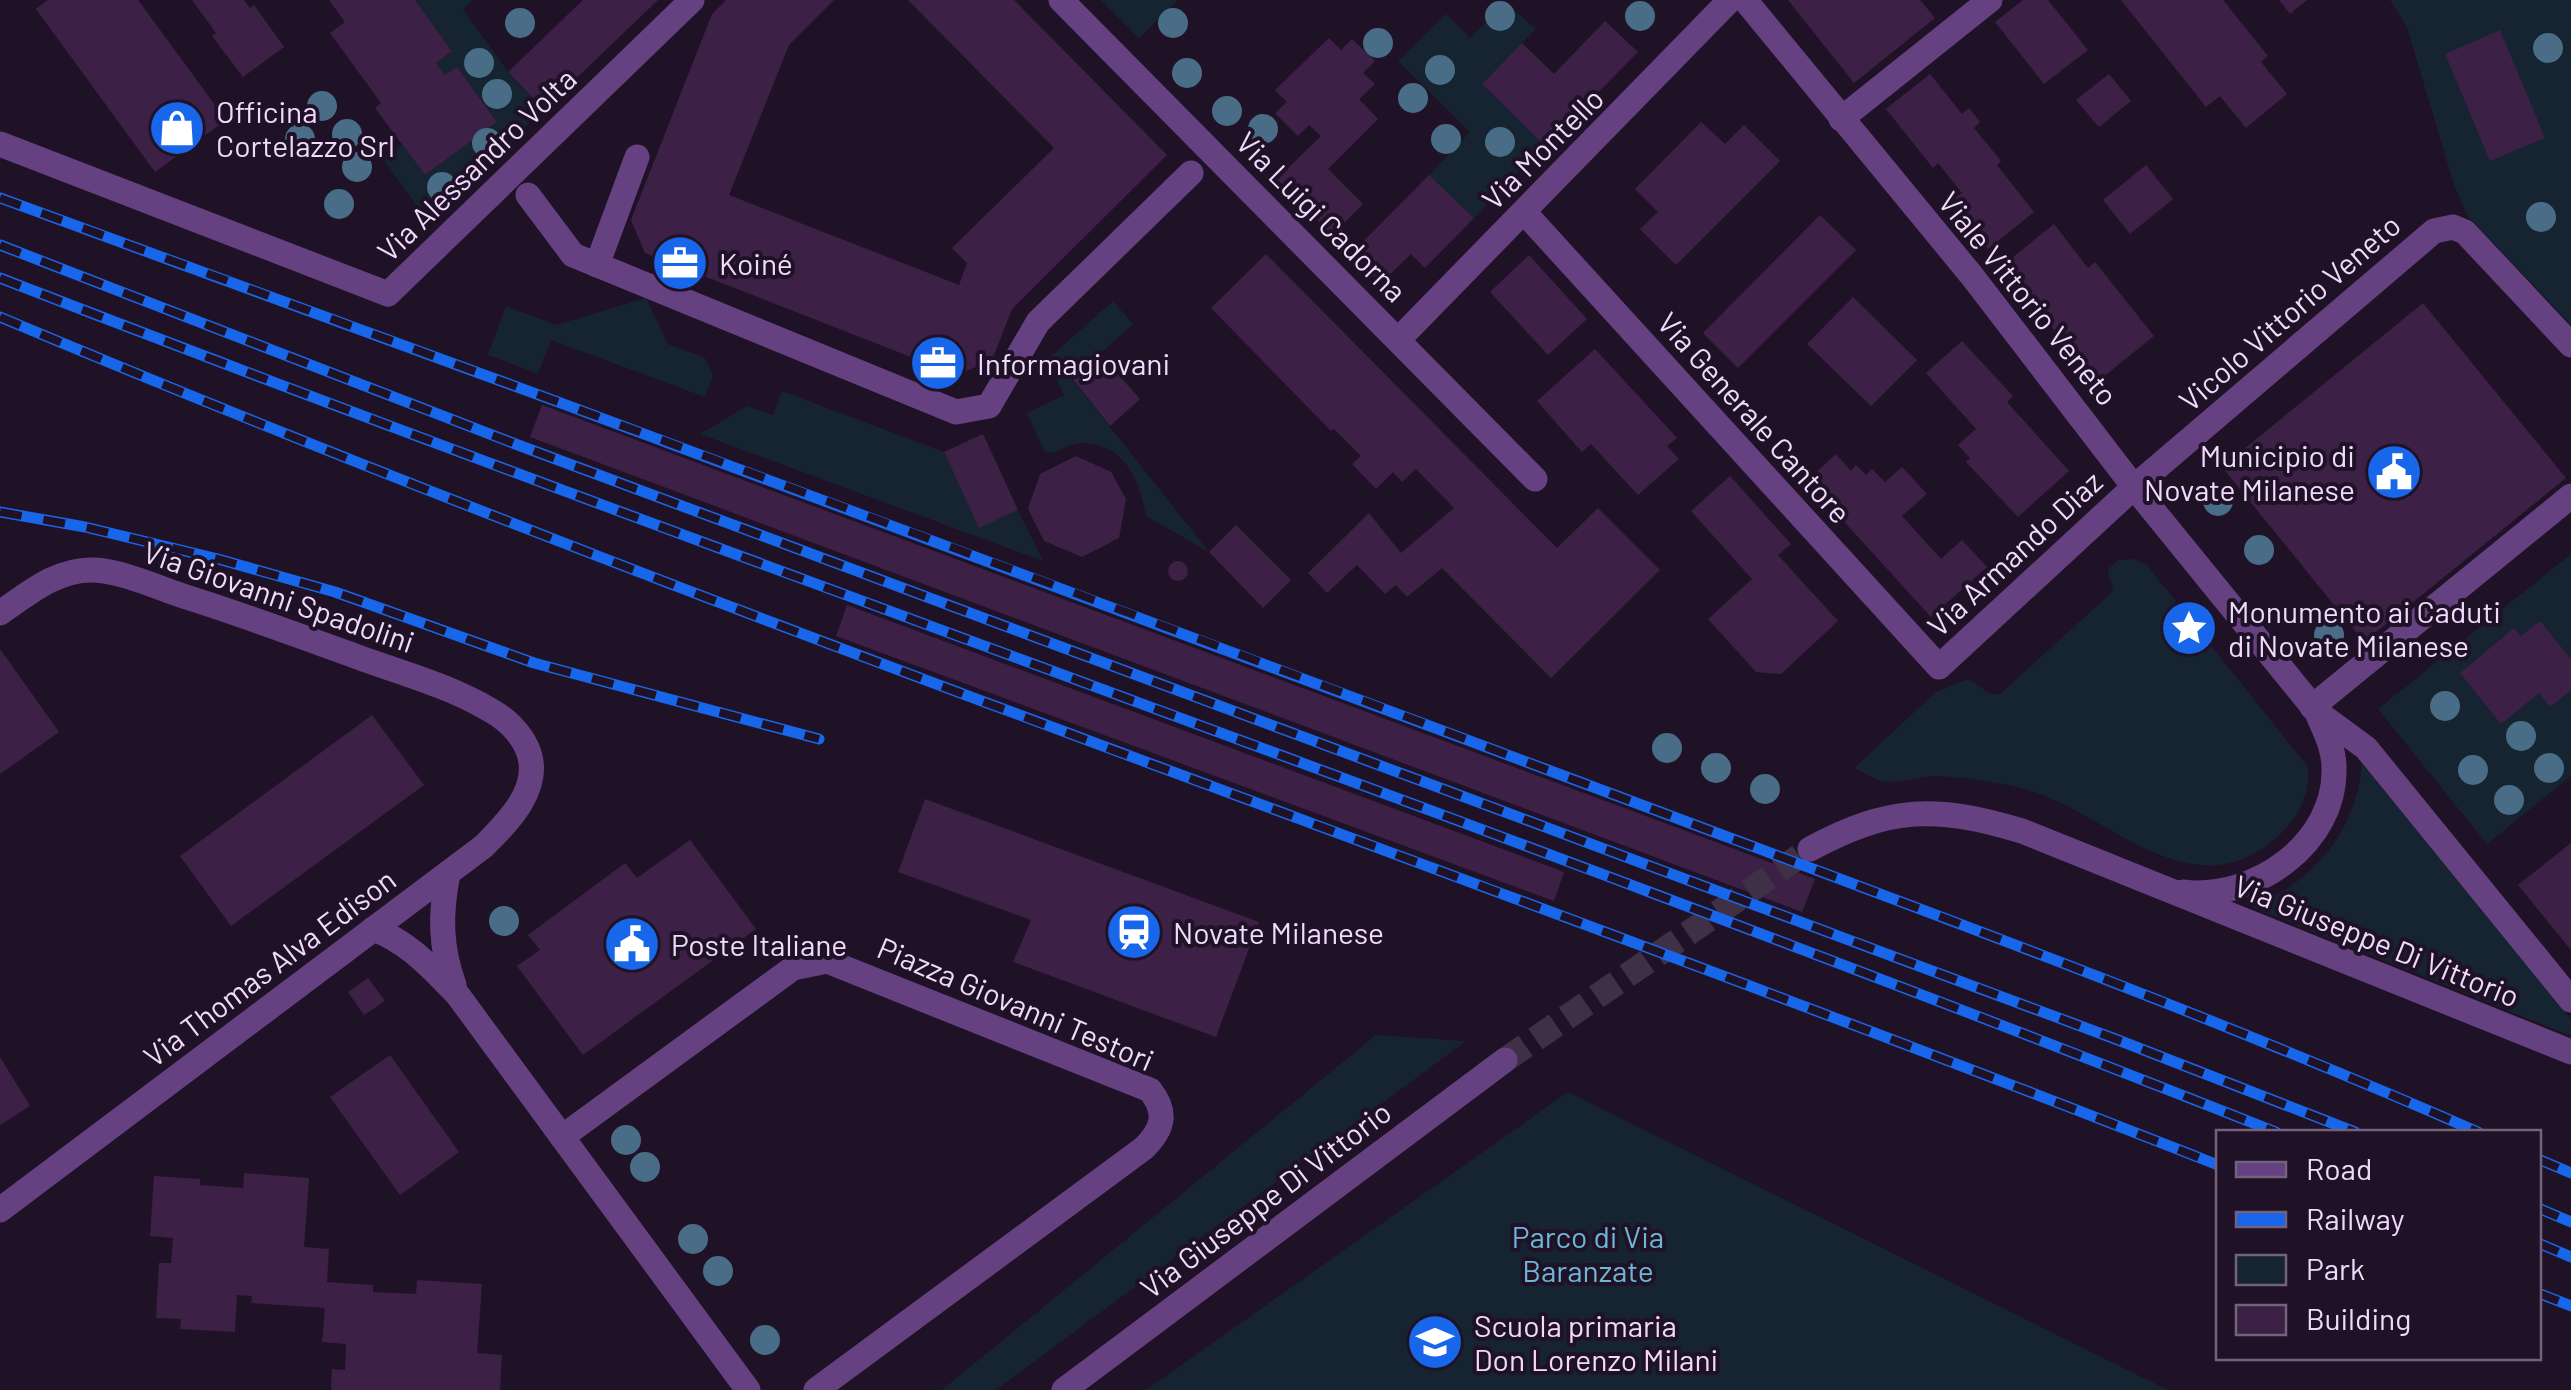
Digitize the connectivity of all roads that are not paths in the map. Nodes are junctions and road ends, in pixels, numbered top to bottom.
1 (692, 0) edge
2 (1062, 0) edge
3 (1730, 0) edge
4 (1745, 0) edge
5 (1990, 0) edge
6 (1841, 120) junction
7 (0, 144) edge
8 (637, 157) dead end
9 (1191, 173) dead end
10 (528, 195) dead end
11 (1524, 212) junction
12 (597, 265) junction
13 (1398, 340) junction
14 (2571, 345) edge
15 (1536, 479) dead end
16 (2134, 487) junction
17 (2571, 496) edge
18 (0, 613) edge
19 (1938, 667) joint
20 (2314, 710) junction
21 (526, 746) joint
22 (1810, 848) tunnel mouth
23 (448, 873) junction
24 (2158, 888) junction
25 (373, 930) junction
26 (458, 994) junction
27 (2571, 1000) edge
28 (2571, 1052) edge
29 (1506, 1060) tunnel mouth
30 (562, 1136) junction
31 (0, 1210) edge
32 (748, 1390) edge
33 (816, 1390) edge
34 (1064, 1390) edge

1 - 7 street, Via Alessandro Volta
2 - 13 street, Via Luigi Cadorna
3 - 11 street, Via Montello
4 - 6 street, Viale Vittorio Veneto
5 - 6 street
6 - 16 street, Viale Vittorio Veneto
8 - 12 street
9 - 12 street
10 - 12 street
11 - 13 street, Via Montello
11 - 19 street, Via Generale Cantore
13 - 15 street, Via Luigi Cadorna
14 - 16 street, Vicolo Vittorio Veneto
16 - 19 street, Via Armando Diaz
16 - 20 street, Viale Vittorio Veneto
17 - 20 street
18 - 21 street, Via Giovanni Spadolini
20 - 24 street, Via Giuseppe Di Vittorio
20 - 27 street, Viale Vittorio Veneto
21 - 23 street, Via Thomas Alva Edison
22 - 24 street, Via Giuseppe Di Vittorio
23 - 25 street, Via Thomas Alva Edison
23 - 26 street
24 - 28 street, Via Giuseppe Di Vittorio
25 - 26 street
25 - 31 street, Via Thomas Alva Edison
26 - 30 street
29 - 34 street, Via Giuseppe Di Vittorio
30 - 32 street
30 - 33 street, Piazza Giovanni Testori

